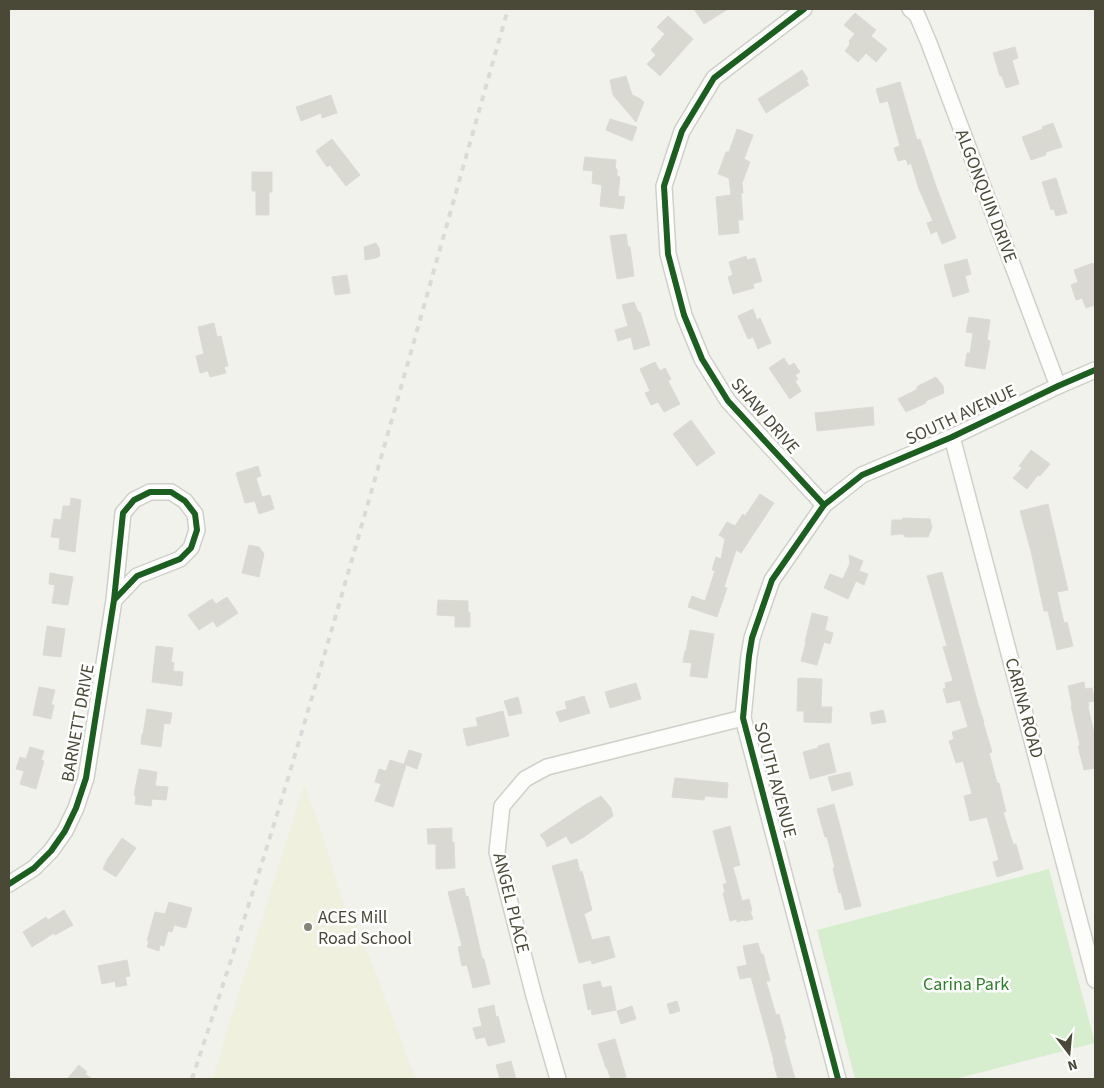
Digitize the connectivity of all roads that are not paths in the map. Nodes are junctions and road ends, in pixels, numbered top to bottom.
1 (804, 9) edge
2 (910, 9) edge
3 (1095, 370) edge
4 (1058, 386) junction
5 (952, 437) junction
6 (824, 505) junction
7 (114, 600) junction
8 (743, 718) junction
9 (9, 884) edge
10 (1095, 980) edge
11 (558, 1079) edge
12 (838, 1079) edge

1 - 6 street, SHAW DRIVE
2 - 4 street, ALGONQUIN DRIVE
3 - 4 street, SOUTH AVENUE
4 - 5 street, SOUTH AVENUE
5 - 6 street, SOUTH AVENUE
5 - 10 street, CARINA ROAD
6 - 8 street, SOUTH AVENUE
7 - 7 street, BARNETT DRIVE
7 - 9 street, BARNETT DRIVE
8 - 11 street, ANGEL PLACE
8 - 12 street, SOUTH AVENUE

